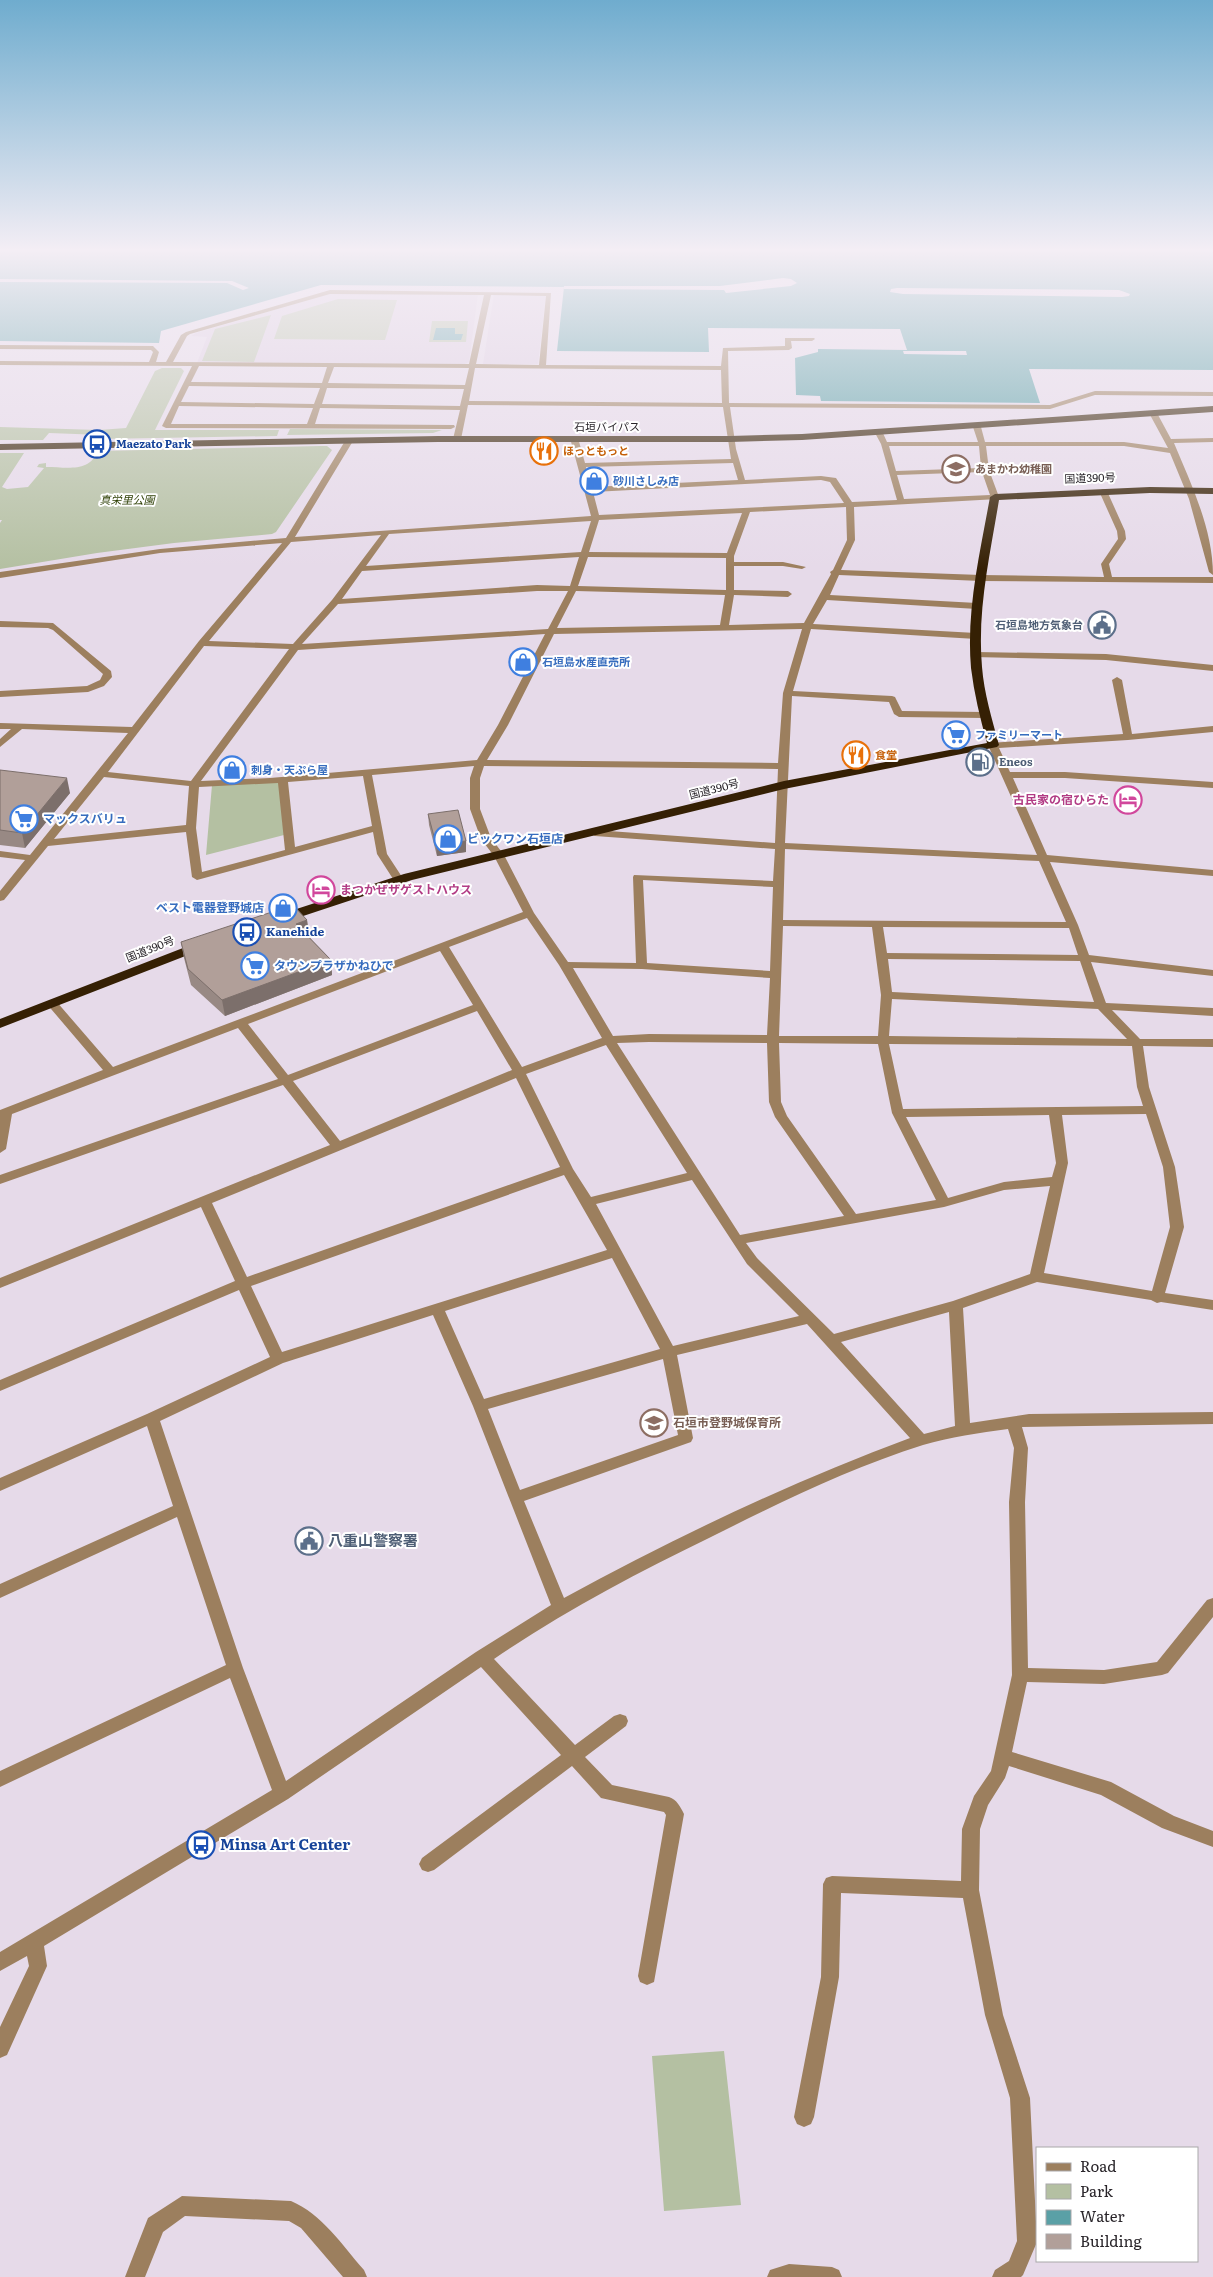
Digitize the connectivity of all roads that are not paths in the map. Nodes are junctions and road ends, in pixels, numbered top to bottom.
1 (154, 356) edge
2 (173, 356) edge
3 (473, 356) edge
4 (543, 356) edge
5 (725, 356) edge
6 (0, 363) edge
7 (150, 365) junction
8 (168, 365) junction
9 (196, 365) junction
10 (332, 366) junction
11 (471, 366) junction
12 (542, 367) junction
13 (724, 368) junction
14 (186, 384) junction
15 (324, 386) junction
16 (467, 387) junction
17 (1213, 394) edge
18 (177, 404) junction
19 (464, 405) junction
20 (726, 405) junction
21 (318, 406) junction
22 (1213, 409) edge
23 (1153, 413) junction
24 (405, 417) junction
25 (310, 427) junction
26 (451, 427) dead end
27 (977, 427) junction
28 (879, 433) junction
29 (574, 438) junction
30 (457, 439) junction
31 (730, 439) junction
32 (1213, 440) edge
33 (349, 441) junction
34 (1169, 441) junction
35 (982, 443) junction
36 (885, 444) junction
37 (0, 447) edge
38 (1173, 451) junction
39 (735, 461) junction
40 (581, 465) junction
41 (985, 470) junction
42 (893, 473) junction
43 (742, 482) junction
44 (587, 490) junction
45 (1190, 490) junction
46 (1103, 491) junction
47 (1213, 491) edge
48 (995, 496) junction
49 (901, 502) junction
50 (850, 505) junction
51 (747, 510) junction
52 (596, 518) junction
53 (387, 532) junction
54 (1201, 534) junction
55 (1213, 535) edge
56 (289, 540) junction
57 (584, 554) junction
58 (731, 560) junction
59 (802, 567) dead end
60 (360, 569) junction
61 (834, 572) junction
62 (1213, 572) edge
63 (0, 575) edge
64 (1108, 577) junction
65 (981, 578) junction
66 (1213, 580) edge
67 (573, 588) junction
68 (730, 592) junction
69 (788, 594) dead end
70 (824, 597) junction
71 (335, 602) junction
72 (977, 606) junction
73 (0, 624) edge
74 (807, 626) junction
75 (724, 628) junction
76 (551, 631) junction
77 (976, 636) junction
78 (202, 643) junction
79 (295, 647) junction
80 (976, 655) junction
81 (1213, 668) edge
82 (1117, 680) dead end
83 (788, 693) junction
84 (0, 694) edge
85 (984, 715) junction
86 (0, 726) edge
87 (19, 727) junction
88 (1213, 729) edge
89 (134, 730) junction
90 (1128, 737) junction
91 (0, 744) edge
92 (994, 745) junction
93 (480, 762) junction
94 (783, 766) junction
95 (367, 773) junction
96 (101, 774) junction
97 (1008, 775) junction
98 (283, 780) junction
99 (194, 784) junction
100 (1213, 785) edge
101 (784, 786) junction
102 (191, 828) junction
103 (376, 828) junction
104 (595, 833) junction
105 (44, 843) junction
106 (780, 847) junction
107 (290, 850) junction
108 (0, 854) edge
109 (499, 855) junction
110 (31, 858) junction
111 (1042, 858) junction
112 (1213, 873) edge
113 (399, 880) junction
114 (778, 884) junction
115 (0, 898) edge
116 (529, 913) junction
117 (270, 922) edge
118 (777, 923) junction
119 (877, 924) junction
120 (1073, 925) junction
121 (215, 940) edge
122 (442, 946) junction
123 (881, 956) junction
124 (1084, 958) junction
125 (565, 965) junction
126 (642, 966) junction
127 (1213, 973) edge
128 (776, 975) junction
129 (887, 995) junction
130 (52, 1003) junction
131 (480, 1006) junction
132 (1101, 1006) junction
133 (1213, 1012) edge
134 (240, 1022) junction
135 (0, 1024) edge
136 (773, 1039) junction
137 (609, 1040) junction
138 (884, 1041) junction
139 (1136, 1042) junction
140 (1213, 1043) edge
141 (111, 1072) junction
142 (519, 1072) junction
143 (286, 1080) junction
144 (1150, 1110) junction
145 (1055, 1112) junction
146 (3, 1113) edge
147 (898, 1113) junction
148 (338, 1146) junction
149 (0, 1149) edge
150 (567, 1169) junction
151 (695, 1175) junction
152 (0, 1180) edge
153 (1058, 1181) junction
154 (205, 1201) junction
155 (588, 1202) junction
156 (944, 1203) junction
157 (854, 1219) junction
158 (737, 1240) junction
159 (615, 1252) junction
160 (1036, 1277) junction
161 (0, 1283) edge
162 (244, 1283) junction
163 (1157, 1298) junction
164 (956, 1305) junction
165 (1213, 1306) edge
166 (437, 1309) junction
167 (808, 1319) junction
168 (831, 1340) junction
169 (669, 1352) junction
170 (278, 1359) junction
171 (0, 1386) edge
172 (480, 1406) junction
173 (152, 1418) junction
174 (1213, 1418) edge
175 (1013, 1422) junction
176 (963, 1430) junction
177 (921, 1440) junction
178 (0, 1485) edge
179 (515, 1498) junction
180 (183, 1508) junction
181 (0, 1591) edge
182 (1213, 1605) edge
183 (560, 1608) junction
184 (482, 1657) junction
185 (235, 1668) junction
186 (1020, 1675) junction
187 (620, 1721) dead end
188 (573, 1755) junction
189 (1003, 1757) junction
190 (0, 1779) edge
191 (282, 1793) junction
192 (1213, 1839) edge
193 (428, 1864) dead end
194 (970, 1890) junction
195 (34, 1943) junction
196 (0, 1962) edge
197 (647, 1976) dead end
198 (0, 2048) edge
199 (804, 2118) dead end
200 (135, 2277) edge
201 (357, 2277) edge
202 (777, 2277) edge
203 (832, 2277) edge
204 (1002, 2277) edge

1 - 7 street
2 - 8 street
3 - 11 street
4 - 12 street
5 - 13 street
6 - 7 street
7 - 8 street
8 - 9 street
9 - 10 street
9 - 14 street
10 - 11 street
10 - 15 street
11 - 12 street
11 - 16 street
12 - 13 street
13 - 20 street
14 - 15 street
14 - 18 street
15 - 16 street
15 - 21 street
16 - 19 street
17 - 20 street
18 - 21 street
18 - 25 street
19 - 20 street
19 - 24 street
19 - 30 street
20 - 31 street
21 - 24 street
21 - 25 street
22 - 23 highway, 石垣バイパス
23 - 27 highway, 石垣バイパス
23 - 34 street
24 - 25 street
24 - 26 street
27 - 28 highway, 石垣バイパス
27 - 35 street
28 - 31 highway, 石垣バイパス
28 - 36 street
29 - 30 highway, 石垣バイパス
29 - 31 highway, 石垣バイパス
29 - 40 street
30 - 33 highway, 石垣バイパス
31 - 39 street
32 - 34 street
33 - 37 highway, 石垣バイパス
33 - 56 street
34 - 38 street
35 - 36 street
35 - 38 street
35 - 41 street
36 - 42 street
38 - 45 street
39 - 40 street
39 - 43 street
40 - 44 street
41 - 42 street
41 - 48 street
42 - 49 street
43 - 44 street
43 - 50 street
44 - 52 street
45 - 46 highway, 国道390号
45 - 47 highway, 国道390号
45 - 54 street
46 - 48 highway, 国道390号
46 - 64 street
48 - 49 street
48 - 65 highway
49 - 50 street
50 - 51 street
50 - 61 street
51 - 52 street
51 - 58 street
52 - 53 street
52 - 57 street
53 - 56 street
53 - 60 street
54 - 55 street
54 - 62 street
56 - 63 street
56 - 78 street
57 - 58 street
57 - 60 street
57 - 67 street
58 - 59 street
58 - 68 street
60 - 71 street
61 - 65 street
61 - 70 street
64 - 65 street
64 - 66 street
65 - 72 highway
67 - 68 street
67 - 71 street
67 - 76 street
68 - 69 street
68 - 75 street
70 - 72 street
70 - 74 street
71 - 79 street
72 - 77 highway
73 - 84 street
74 - 75 street
74 - 77 street
74 - 83 street
75 - 76 street
76 - 79 street
76 - 93 street
77 - 80 highway
78 - 79 street
78 - 89 street
79 - 99 street
80 - 81 street
80 - 85 highway
82 - 90 street
83 - 85 street
83 - 94 street
85 - 92 highway
86 - 87 street
87 - 89 street
87 - 91 street
88 - 90 street
89 - 96 street
90 - 92 street
92 - 97 street
92 - 101 highway, 国道390号
93 - 94 street
93 - 95 street
93 - 109 street
94 - 101 street
95 - 98 street
95 - 103 street
96 - 99 street
96 - 105 street
97 - 100 street
97 - 111 street
98 - 99 street
98 - 107 street
99 - 102 street
101 - 104 highway, 国道390号
101 - 106 street
102 - 105 street
102 - 107 street
103 - 107 street
103 - 113 street
104 - 106 street
104 - 109 highway, 国道390号
105 - 110 street
106 - 111 street
106 - 114 street
108 - 110 street
109 - 113 highway, 国道390号
109 - 116 street
110 - 115 street
111 - 112 street
111 - 120 street
113 - 117 highway, 国道390号
114 - 118 street
114 - 126 street
116 - 122 street
116 - 125 street
118 - 119 street
118 - 128 street
119 - 120 street
119 - 123 street
120 - 124 street
121 - 130 highway, 国道390号
122 - 131 street
122 - 134 street
123 - 124 street
123 - 129 street
124 - 127 street
124 - 132 street
125 - 126 street
125 - 137 street
126 - 128 street
128 - 136 street
129 - 132 street
129 - 138 street
130 - 135 highway, 国道390号
130 - 141 street
131 - 142 street
131 - 143 street
132 - 133 street
132 - 139 street
134 - 141 street
134 - 143 street
136 - 137 street
136 - 138 street
136 - 157 street
137 - 142 street
137 - 151 street
138 - 139 street
138 - 147 street
139 - 140 street
139 - 144 street
141 - 146 street
142 - 148 street
142 - 150 street
143 - 148 street
143 - 152 street
144 - 145 street
144 - 163 street
145 - 147 street
145 - 153 street
146 - 149 street
147 - 156 street
148 - 154 street
150 - 155 street
150 - 162 street
151 - 155 street
151 - 158 street
153 - 156 street
153 - 160 street
154 - 161 street
154 - 162 street
155 - 159 street
156 - 157 street
157 - 158 street
158 - 167 street
159 - 166 street
159 - 169 street
160 - 163 street
160 - 164 street
162 - 170 street
162 - 171 street
163 - 165 street
164 - 168 street
164 - 176 street
166 - 170 street
166 - 172 street
167 - 168 street
167 - 169 street
168 - 177 street
169 - 172 street
169 - 179 street
170 - 173 street
172 - 179 street
173 - 178 street
173 - 180 street
174 - 175 street
175 - 176 street
175 - 186 street
176 - 177 street
177 - 183 street
179 - 183 street
180 - 181 street
180 - 185 street
182 - 186 street
183 - 184 street
184 - 188 street
184 - 191 street
185 - 190 street
185 - 191 street
186 - 189 street
187 - 188 street
188 - 193 street
188 - 197 street
189 - 192 street
189 - 194 street
191 - 195 street
194 - 199 street
194 - 204 street
195 - 196 street
195 - 198 street
200 - 201 street
202 - 203 street

